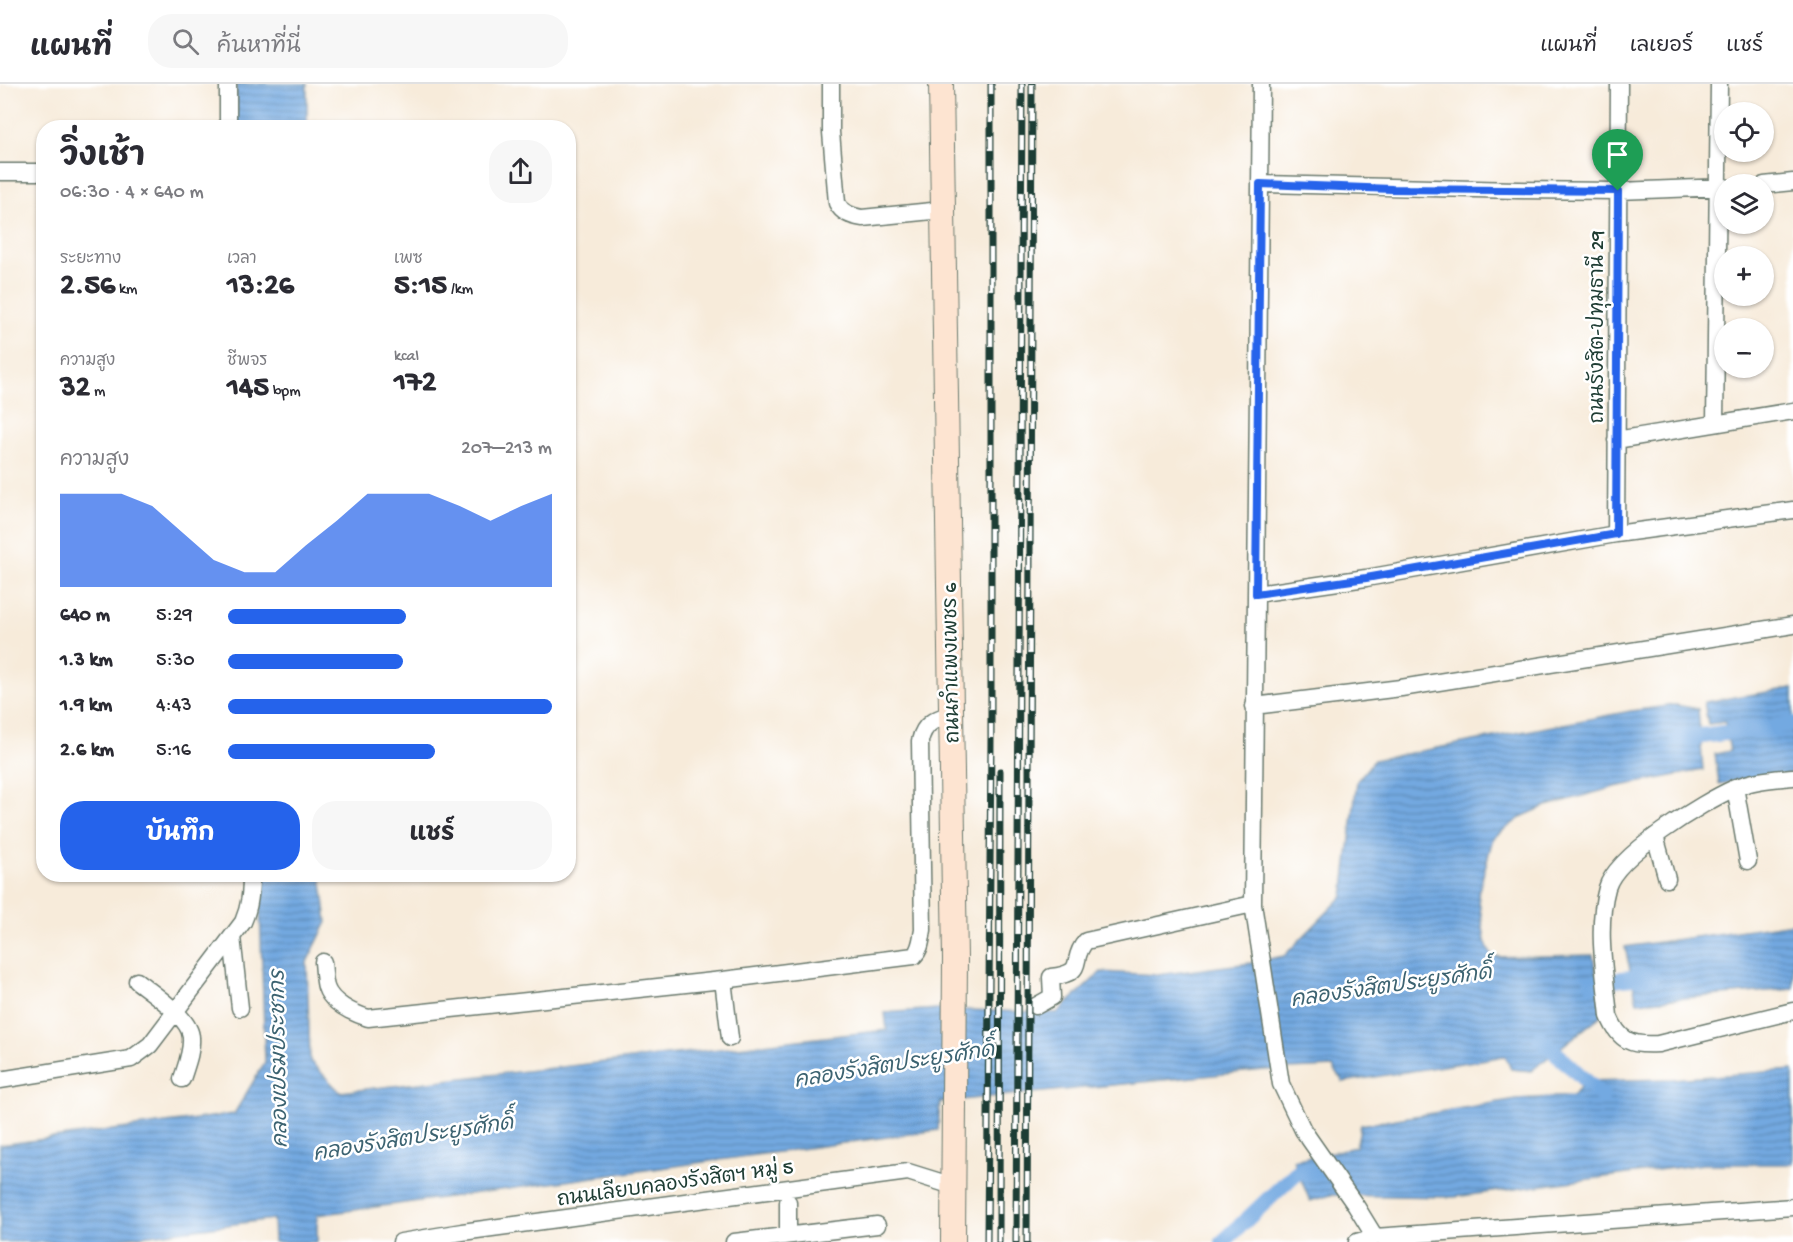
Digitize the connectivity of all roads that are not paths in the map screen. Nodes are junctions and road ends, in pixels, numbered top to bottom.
1 (228, 84) edge
2 (831, 84) edge
3 (941, 84) edge
4 (1261, 84) edge
5 (1619, 84) edge
6 (1719, 84) edge
7 (228, 120) edge
8 (0, 172) edge
9 (36, 172) edge
10 (1721, 174) edge
11 (1793, 182) edge
12 (1260, 184) junction
13 (1774, 184) edge
14 (1714, 188) edge
15 (1618, 191) junction
16 (942, 210) junction
17 (1720, 234) edge
18 (1793, 411) edge
19 (1715, 423) junction
20 (1616, 440) junction
21 (1793, 510) edge
22 (1616, 534) junction
23 (1256, 594) junction
24 (1793, 625) edge
25 (1254, 706) junction
26 (951, 714) junction
27 (1793, 777) edge
28 (1735, 787) junction
29 (1655, 836) junction
30 (1748, 861) dead end
31 (1667, 879) dead end
32 (251, 882) edge
33 (1253, 904) junction
34 (232, 937) junction
35 (323, 962) dead end
36 (723, 980) junction
37 (137, 981) dead end
38 (1036, 1006) dead end
39 (240, 1008) dead end
40 (1793, 1011) edge
41 (175, 1012) junction
42 (730, 1038) dead end
43 (182, 1079) dead end
44 (0, 1080) edge
45 (953, 1186) junction
46 (788, 1203) dead end
47 (1793, 1207) edge
48 (877, 1225) dead end
49 (1375, 1237) junction
50 (784, 1238) edge
51 (401, 1242) edge
52 (734, 1242) edge
53 (953, 1242) edge
54 (1357, 1242) edge

1 - 7 street
2 - 16 street
3 - 16 main road, ถนนกำแพงเพชร 6
4 - 12 street
5 - 15 street, ถนนรังสิต-ปทุมธานี 29
6 - 10 street
8 - 9 street
11 - 13 street
12 - 15 street
12 - 23 street
14 - 15 street
15 - 20 street, ถนนรังสิต-ปทุมธานี 29
16 - 26 main road, ถนนกำแพงเพชร 6
17 - 19 street
18 - 19 street
19 - 20 street
20 - 22 street, ถนนรังสิต-ปทุมธานี 29
21 - 22 street
22 - 23 street
23 - 25 street
24 - 25 street
25 - 33 street
26 - 36 street
26 - 45 main road, ถนนกำแพงเพชร 6
27 - 28 street
28 - 29 street
28 - 30 street
29 - 31 street
29 - 40 street
32 - 34 street
33 - 38 street
33 - 49 street
34 - 39 street
34 - 41 street
35 - 36 street
36 - 42 street
37 - 41 street
41 - 43 street
41 - 44 street
45 - 51 street, ถนนเลียบคลองรังสิตฯ หมู่ 5
45 - 53 main road, ถนนกำแพงเพชร 6
46 - 50 street
47 - 49 street
48 - 50 street
49 - 54 street
50 - 52 street

